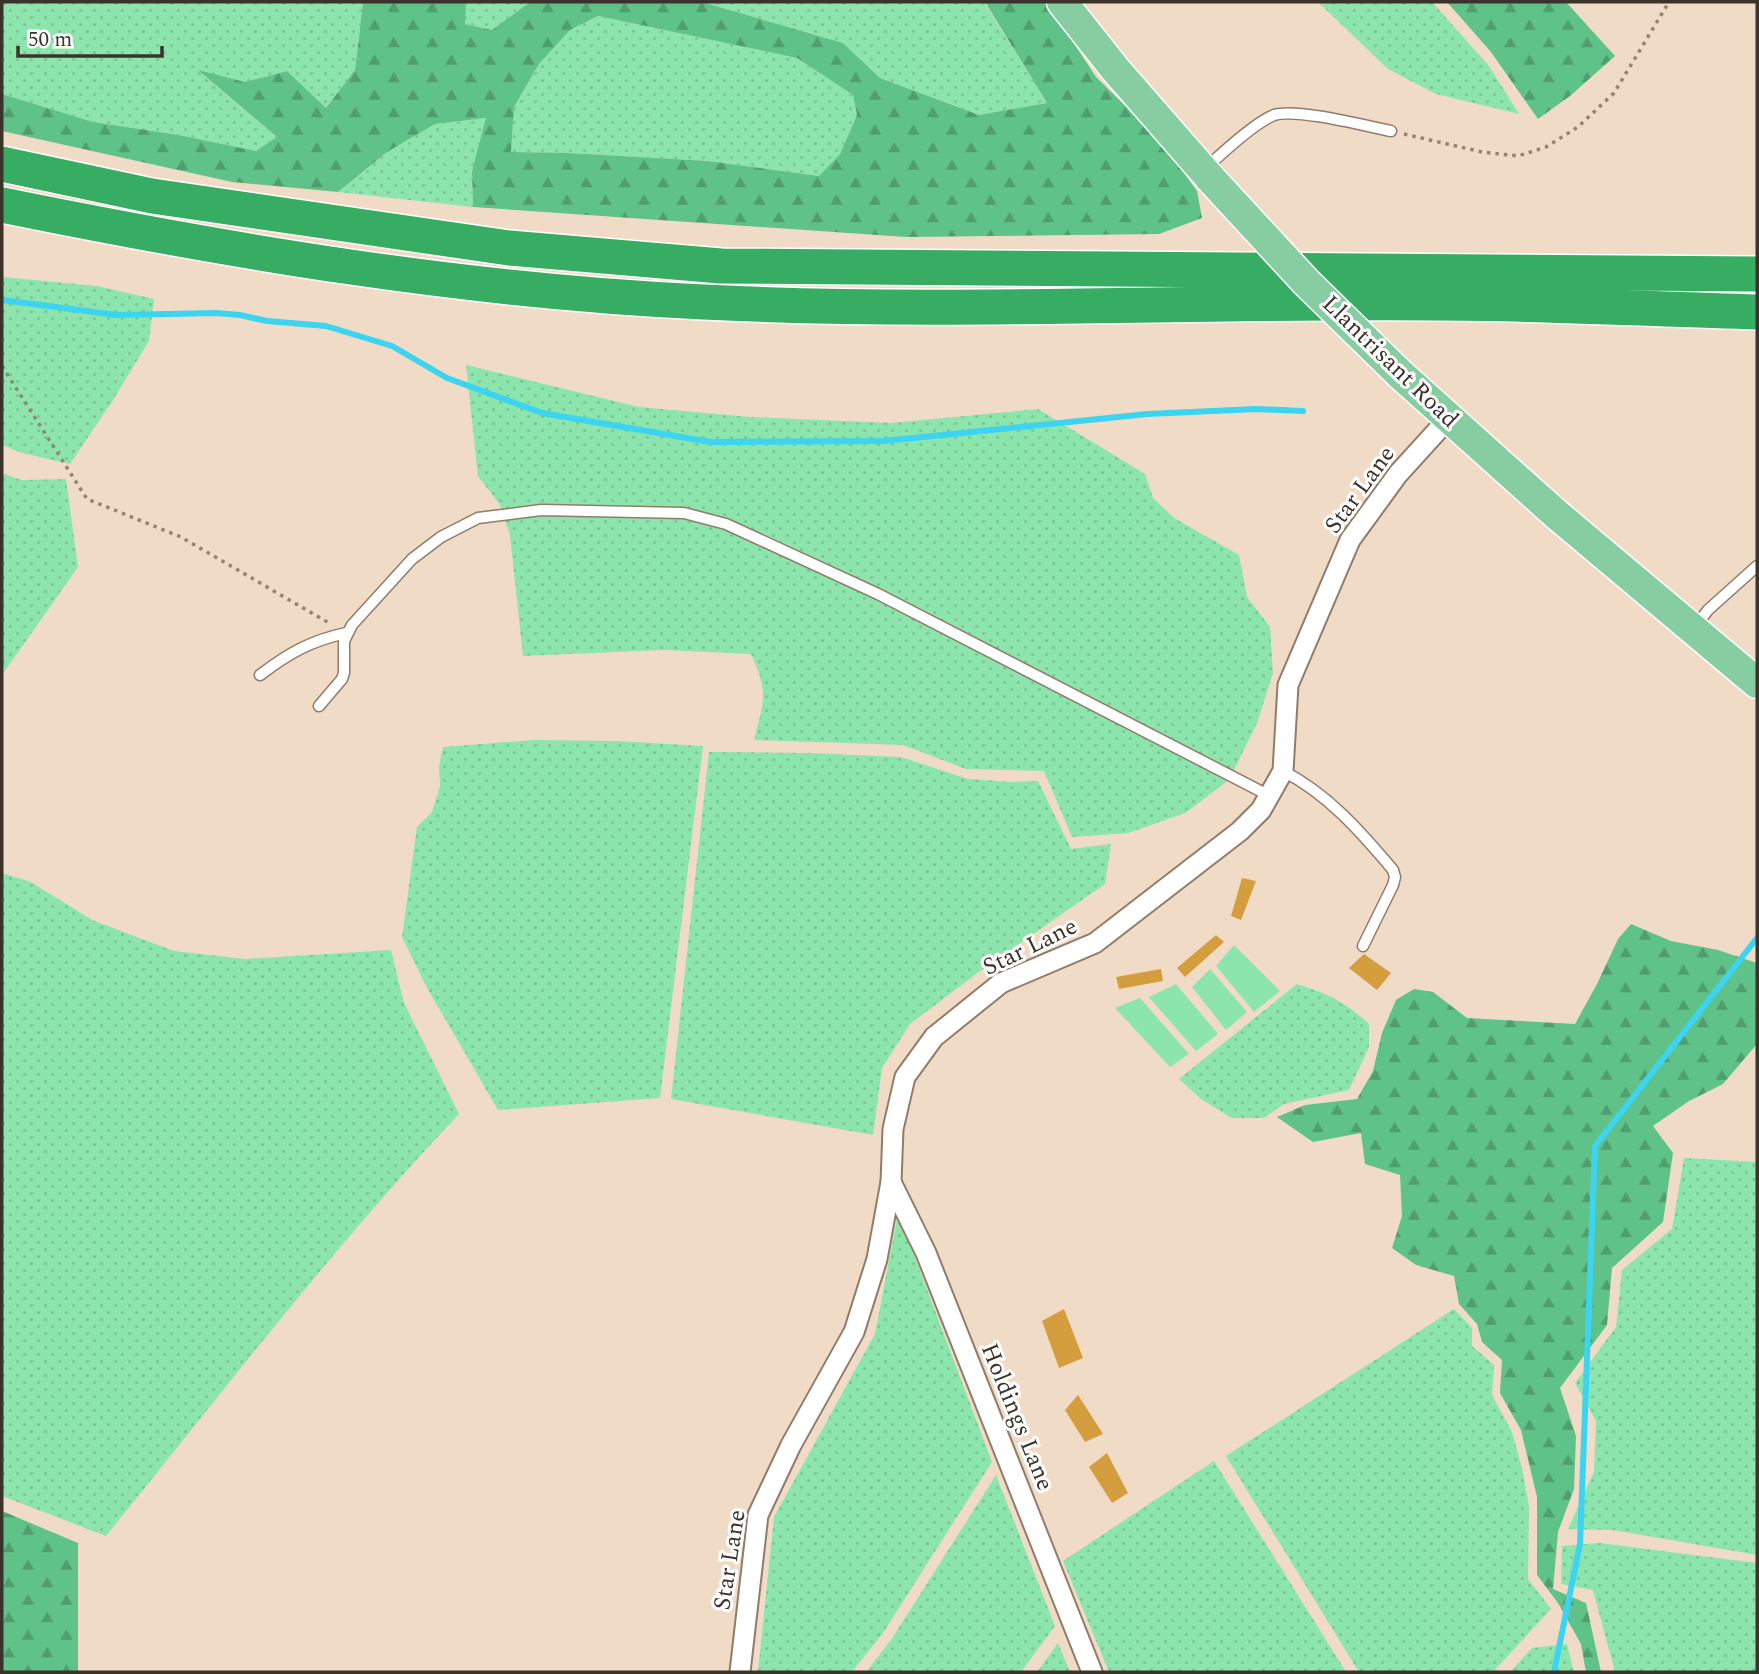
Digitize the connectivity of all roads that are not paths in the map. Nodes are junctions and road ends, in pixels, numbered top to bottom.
1 (1062, 2) edge
2 (1391, 131) road end
3 (2, 164) edge
4 (1207, 175) junction
5 (2, 205) edge
6 (1757, 274) edge
7 (1757, 312) edge
8 (1448, 419) junction
9 (1757, 566) edge
10 (1693, 630) junction
11 (346, 633) junction
12 (261, 675) dead end
13 (1757, 683) edge
14 (318, 706) dead end
15 (1283, 771) junction
16 (1271, 796) junction
17 (1363, 946) dead end
18 (891, 1182) junction
19 (740, 1672) edge
20 (1093, 1672) edge

1 - 4 main road, Llantrisant Road
2 - 4 lane
3 - 6 highway
4 - 8 main road, Llantrisant Road, bridge
5 - 7 highway
8 - 10 main road, Llantrisant Road
8 - 15 street, Star Lane
9 - 10 lane
10 - 13 main road, Llantrisant Road
11 - 12 lane
11 - 14 lane
11 - 16 lane
15 - 16 street, Star Lane
15 - 17 lane
16 - 18 street, Star Lane
18 - 19 street, Star Lane
18 - 20 street, Holdings Lane

